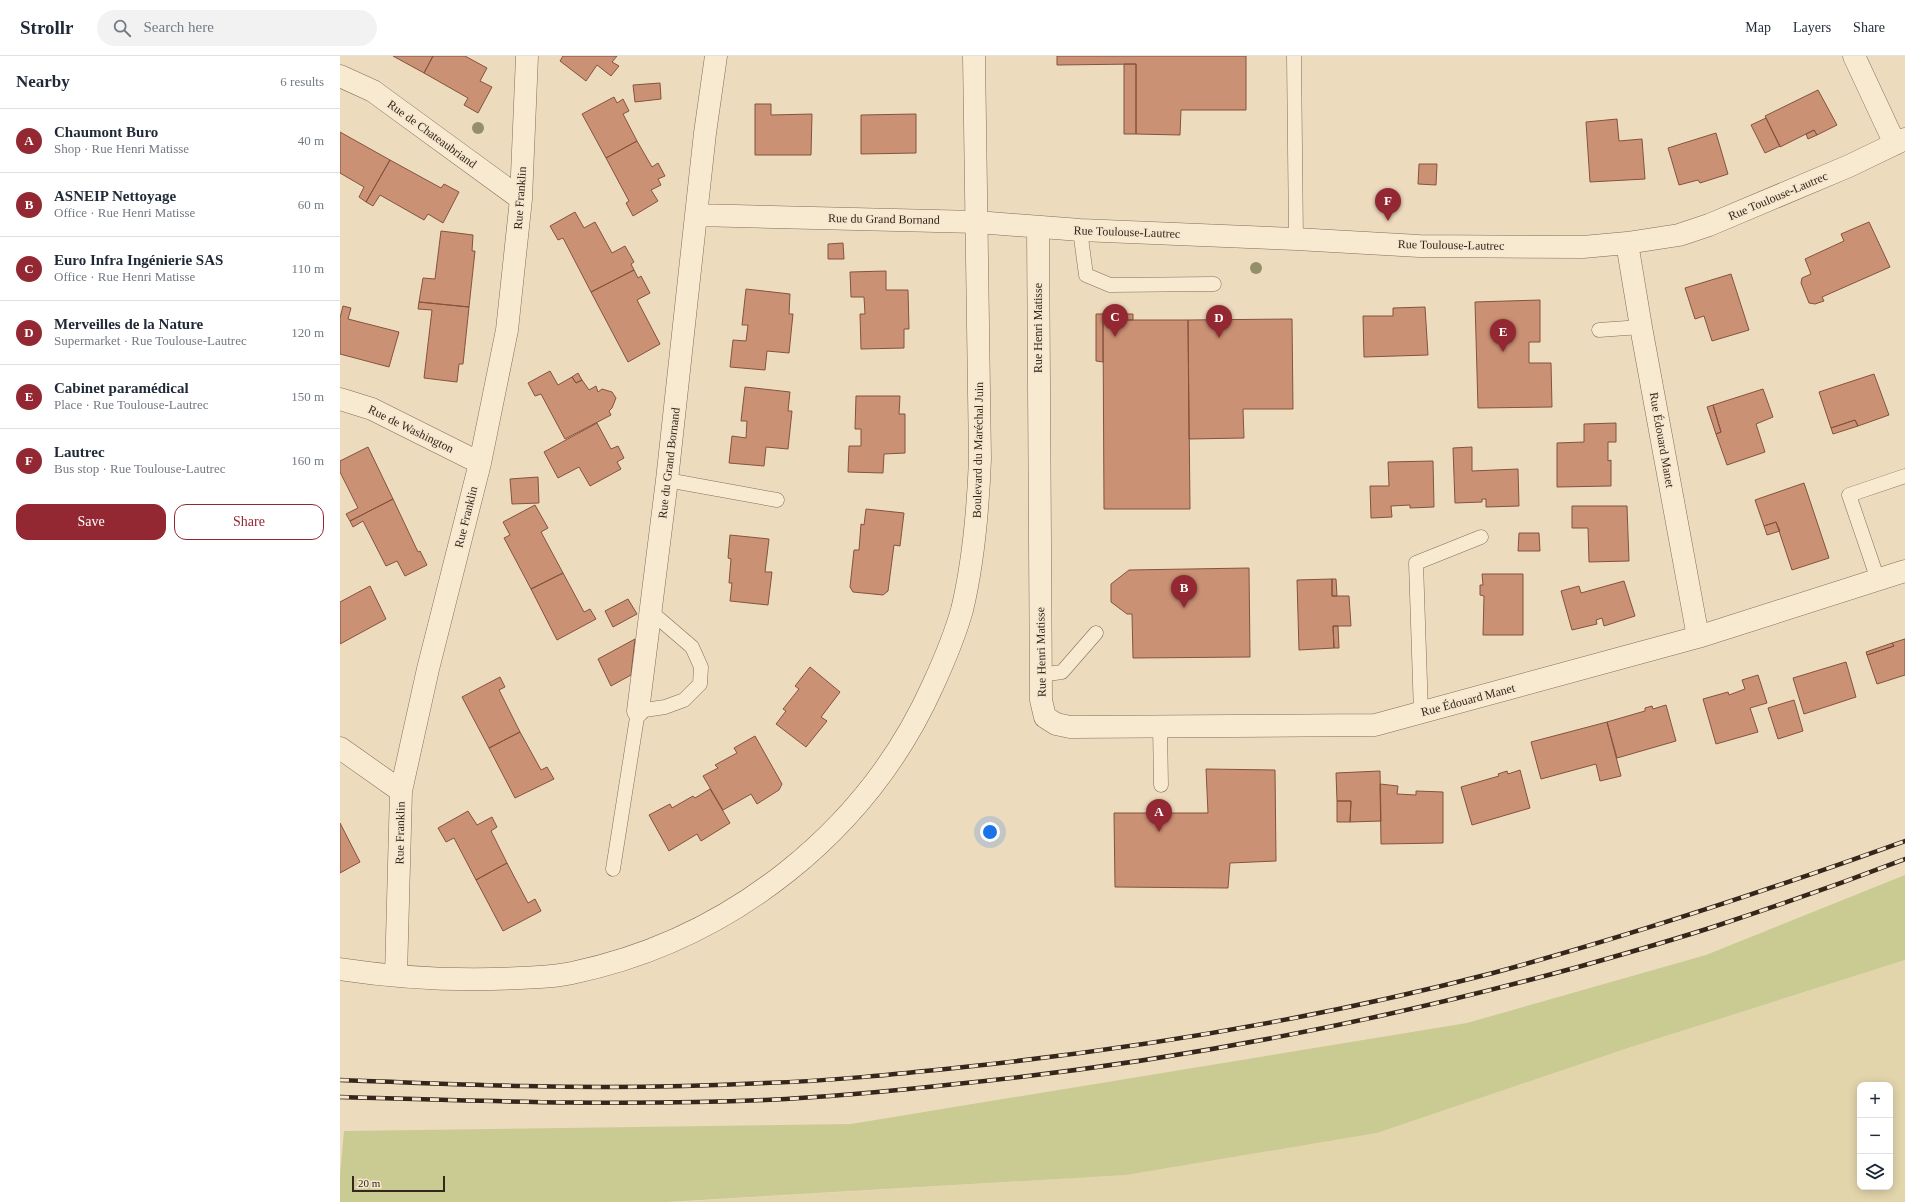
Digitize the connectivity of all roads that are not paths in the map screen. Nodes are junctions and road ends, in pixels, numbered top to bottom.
1 (527, 56) edge
2 (716, 56) edge
3 (974, 56) edge
4 (1294, 56) edge
5 (1854, 56) edge
6 (340, 76) edge
7 (1900, 141) edge
8 (521, 199) junction
9 (696, 214) junction
10 (977, 222) junction
11 (1038, 228) junction
12 (1080, 230) junction
13 (1296, 239) junction
14 (1627, 243) junction
15 (1214, 284) dead end
16 (1641, 327) junction
17 (1599, 330) dead end
18 (340, 399) edge
19 (480, 463) junction
20 (1905, 476) edge
21 (667, 480) junction
22 (777, 500) dead end
23 (1481, 537) dead end
24 (1905, 572) edge
25 (1878, 580) junction
26 (650, 611) junction
27 (1096, 633) dead end
28 (1698, 637) junction
29 (1040, 675) junction
30 (638, 711) junction
31 (1411, 716) junction
32 (1160, 726) junction
33 (340, 748) edge
34 (1161, 785) dead end
35 (401, 791) junction
36 (613, 870) dead end
37 (340, 969) edge
38 (396, 975) junction

1 - 8 street, Rue Franklin
2 - 9 street, Rue du Grand Bornand
3 - 10 street, Boulevard du Maréchal Juin
4 - 13 lane
5 - 7 street
6 - 8 street, Rue de Chateaubriand
7 - 14 street, Rue Toulouse-Lautrec
8 - 19 street, Rue Franklin
9 - 10 street, Rue du Grand Bornand
9 - 21 street, Rue du Grand Bornand
10 - 11 street, Rue Toulouse-Lautrec
10 - 38 street, Boulevard du Maréchal Juin
11 - 12 street, Rue Toulouse-Lautrec
11 - 29 street, Rue Henri Matisse
12 - 13 street, Rue Toulouse-Lautrec
12 - 15 lane
13 - 14 street, Rue Toulouse-Lautrec
14 - 16 street, Rue Édouard Manet
16 - 17 lane
16 - 28 street, Rue Édouard Manet
18 - 19 street, Rue de Washington
19 - 35 street, Rue Franklin
20 - 25 lane
21 - 22 lane
21 - 26 street, Rue du Grand Bornand
23 - 31 lane
24 - 25 street, Rue Édouard Manet
25 - 28 street, Rue Édouard Manet
26 - 30 street, Rue du Grand Bornand
26 - 30 lane
27 - 29 lane
28 - 31 street, Rue Édouard Manet
29 - 32 street, Rue Henri Matisse
30 - 36 lane
31 - 32 street, Rue Henri Matisse
32 - 34 lane
33 - 35 street
35 - 38 street, Rue Franklin
37 - 38 street, Boulevard du Maréchal Juin

